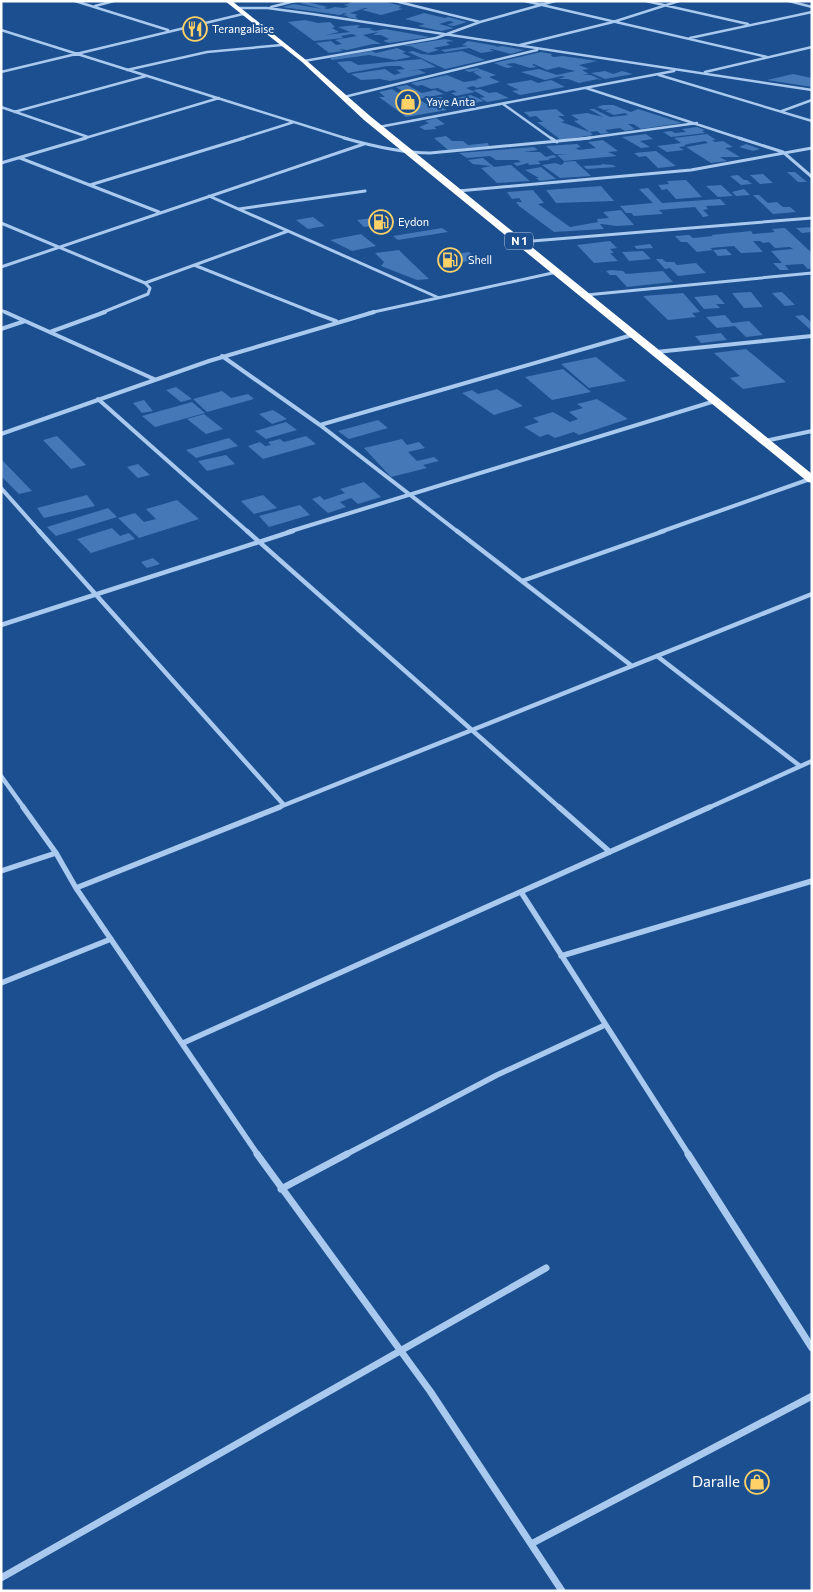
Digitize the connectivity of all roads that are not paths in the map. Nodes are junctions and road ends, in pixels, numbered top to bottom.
1 (75, 1) edge
2 (114, 1) edge
3 (228, 1) edge
4 (295, 1) edge
5 (395, 1) edge
6 (525, 1) edge
7 (555, 1) edge
8 (646, 1) edge
9 (679, 1) edge
10 (789, 1) edge
11 (542, 5) junction
12 (93, 6) junction
13 (664, 6) junction
14 (812, 7) edge
15 (267, 8) junction
16 (240, 11) junction
17 (812, 12) edge
18 (480, 22) junction
19 (612, 22) junction
20 (751, 25) junction
21 (1, 30) edge
22 (169, 30) junction
23 (9, 32) junction
24 (1, 34) edge
25 (442, 35) junction
26 (688, 39) junction
27 (282, 45) junction
28 (519, 46) junction
29 (812, 47) edge
30 (540, 49) junction
31 (77, 54) junction
32 (767, 58) junction
33 (304, 61) junction
34 (127, 70) junction
35 (680, 70) junction
36 (1, 72) edge
37 (701, 72) junction
38 (656, 74) junction
39 (146, 76) junction
40 (585, 88) junction
41 (812, 90) edge
42 (344, 97) junction
43 (219, 98) junction
44 (812, 100) edge
45 (503, 104) junction
46 (1, 107) edge
47 (780, 111) junction
48 (14, 112) junction
49 (812, 121) edge
50 (294, 122) junction
51 (697, 123) junction
52 (379, 127) junction
53 (89, 137) junction
54 (557, 142) junction
55 (364, 144) junction
56 (812, 148) edge
57 (783, 152) junction
58 (411, 153) junction
59 (20, 158) junction
60 (1, 163) edge
61 (812, 177) edge
62 (90, 185) junction
63 (458, 191) junction
64 (365, 192) dead end
65 (208, 196) junction
66 (239, 209) junction
67 (158, 212) junction
68 (812, 218) edge
69 (1, 223) edge
70 (288, 231) junction
71 (520, 242) junction
72 (58, 248) junction
73 (194, 265) junction
74 (1, 267) edge
75 (557, 272) junction
76 (812, 273) edge
77 (145, 282) junction
78 (585, 295) junction
79 (437, 297) junction
80 (1, 310) edge
81 (25, 321) junction
82 (336, 321) junction
83 (1, 329) edge
84 (50, 332) junction
85 (632, 335) junction
86 (812, 336) edge
87 (655, 352) junction
88 (222, 356) junction
89 (154, 379) junction
90 (98, 399) junction
91 (715, 401) junction
92 (320, 425) junction
93 (812, 431) edge
94 (1, 434) edge
95 (764, 441) junction
96 (811, 480) edge
97 (1, 488) edge
98 (408, 495) junction
99 (259, 541) junction
100 (522, 581) junction
101 (96, 594) junction
102 (812, 594) edge
103 (1, 625) edge
104 (657, 656) junction
105 (632, 666) junction
106 (472, 730) junction
107 (812, 761) edge
108 (800, 766) junction
109 (1, 776) edge
110 (284, 805) junction
111 (56, 852) junction
112 (610, 852) junction
113 (1, 871) edge
114 (812, 881) edge
115 (76, 888) junction
116 (521, 892) junction
117 (111, 939) junction
118 (561, 956) junction
119 (1, 984) edge
120 (605, 1025) junction
121 (183, 1044) junction
122 (281, 1188) junction
123 (546, 1268) dead end
124 (812, 1348) edge
125 (400, 1350) junction
126 (812, 1396) edge
127 (531, 1544) junction
128 (1, 1578) edge
129 (562, 1591) edge

1 - 12 street
2 - 12 street
3 - 16 highway, N 1
4 - 15 street
5 - 18 street
6 - 11 street
7 - 11 street
8 - 13 street
9 - 13 street
10 - 14 street
11 - 18 street
11 - 19 street
12 - 22 street
13 - 19 street
13 - 20 street
15 - 16 street
15 - 25 street
16 - 22 street
16 - 27 highway, N 1
17 - 20 street
18 - 25 street
19 - 26 street
19 - 28 street
20 - 26 street
21 - 23 street
22 - 31 street
23 - 24 street
23 - 31 street
25 - 28 street
25 - 33 street
26 - 32 street
27 - 33 highway, N 1
27 - 34 street
28 - 30 street
29 - 32 street
30 - 35 street
30 - 42 street
31 - 34 street
31 - 36 street
32 - 37 street
33 - 42 highway, N 1
34 - 39 street
35 - 37 street
35 - 38 street
37 - 41 street
38 - 40 street
38 - 47 street
39 - 43 street
39 - 48 street
40 - 45 street
40 - 51 street
42 - 52 highway, N 1
43 - 50 street
43 - 53 street
44 - 47 street
45 - 52 street
45 - 54 street
46 - 48 street
47 - 49 street
48 - 53 street
50 - 55 street
50 - 62 street
51 - 54 street
51 - 57 street
52 - 58 highway, N 1
53 - 59 street
54 - 58 street
55 - 58 street
55 - 65 street
56 - 57 street
57 - 61 street
57 - 63 street
58 - 63 highway, N 1
59 - 60 street
59 - 62 street
62 - 67 street
63 - 71 highway, N 1
64 - 66 street
65 - 66 street
65 - 67 street
66 - 70 street
67 - 72 street
68 - 71 street
69 - 72 street
70 - 73 street
70 - 79 street
71 - 75 highway, N 1
72 - 74 street
72 - 77 street
73 - 77 street
73 - 82 street
75 - 78 highway, N 1
75 - 79 street
76 - 78 street
77 - 84 street
78 - 85 highway, N 1
79 - 82 street
80 - 81 street
81 - 83 street
81 - 84 street
82 - 88 street
84 - 89 street
85 - 87 highway, N 1
85 - 92 street
86 - 87 street
87 - 91 highway, N 1
88 - 89 street
88 - 92 street
89 - 90 street
90 - 94 street
90 - 99 street
91 - 95 highway, N 1
91 - 98 street
92 - 98 street
93 - 95 street
95 - 96 highway, N 1
96 - 100 street
97 - 101 street
98 - 99 street
98 - 100 street
99 - 101 street
99 - 106 street
100 - 105 street
101 - 103 street
101 - 110 street
102 - 104 street
104 - 105 street
104 - 108 street
105 - 106 street
106 - 110 street
106 - 112 street
107 - 108 street
108 - 112 street
109 - 111 street
110 - 115 street
111 - 113 street
111 - 115 street
112 - 116 street
114 - 118 street
115 - 117 street
116 - 118 street
116 - 121 street
117 - 119 street
117 - 121 street
118 - 120 street
120 - 122 street
120 - 124 street
121 - 122 street
122 - 125 street
123 - 125 street
125 - 127 street
125 - 128 street
126 - 127 street
127 - 129 street

